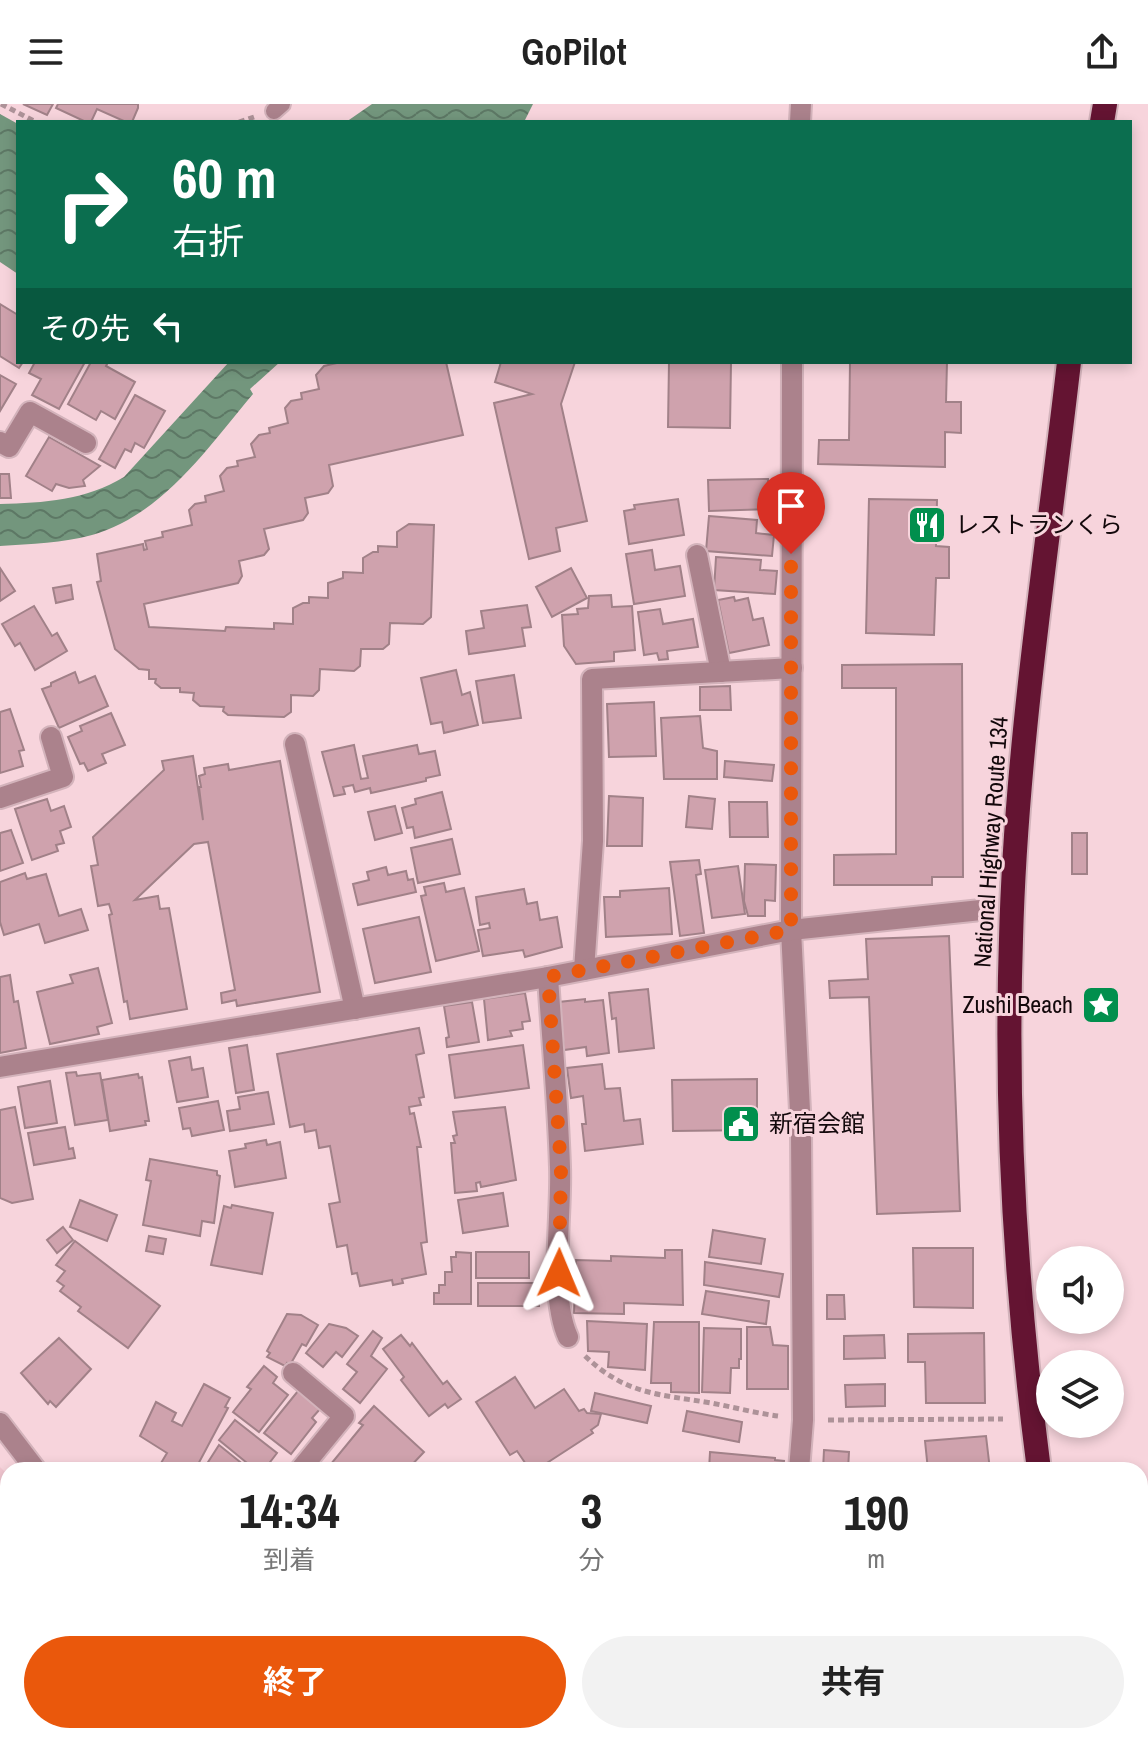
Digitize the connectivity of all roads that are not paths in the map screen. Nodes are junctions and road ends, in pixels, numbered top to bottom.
1 (792, 364) edge
2 (1069, 364) edge
3 (0, 442) edge
4 (86, 443) dead end
5 (697, 555) dead end
6 (792, 668) junction
7 (721, 672) junction
8 (51, 737) dead end
9 (295, 744) dead end
10 (0, 798) edge
11 (981, 910) dead end
12 (791, 930) junction
13 (584, 970) junction
14 (548, 977) junction
15 (355, 1009) junction
16 (0, 1067) edge
17 (568, 1337) road end
18 (293, 1373) dead end
19 (0, 1423) edge
20 (30, 1462) edge
21 (307, 1462) edge
22 (800, 1462) edge
23 (1038, 1462) edge

1 - 6 street
2 - 23 highway, National Highway Route 134
3 - 4 street
5 - 7 street
6 - 7 street
6 - 12 street
7 - 13 street
8 - 10 street
9 - 15 street
11 - 12 street
12 - 13 street
12 - 22 street
13 - 14 street
14 - 15 street
14 - 17 street
15 - 16 street
18 - 21 street
19 - 20 street

